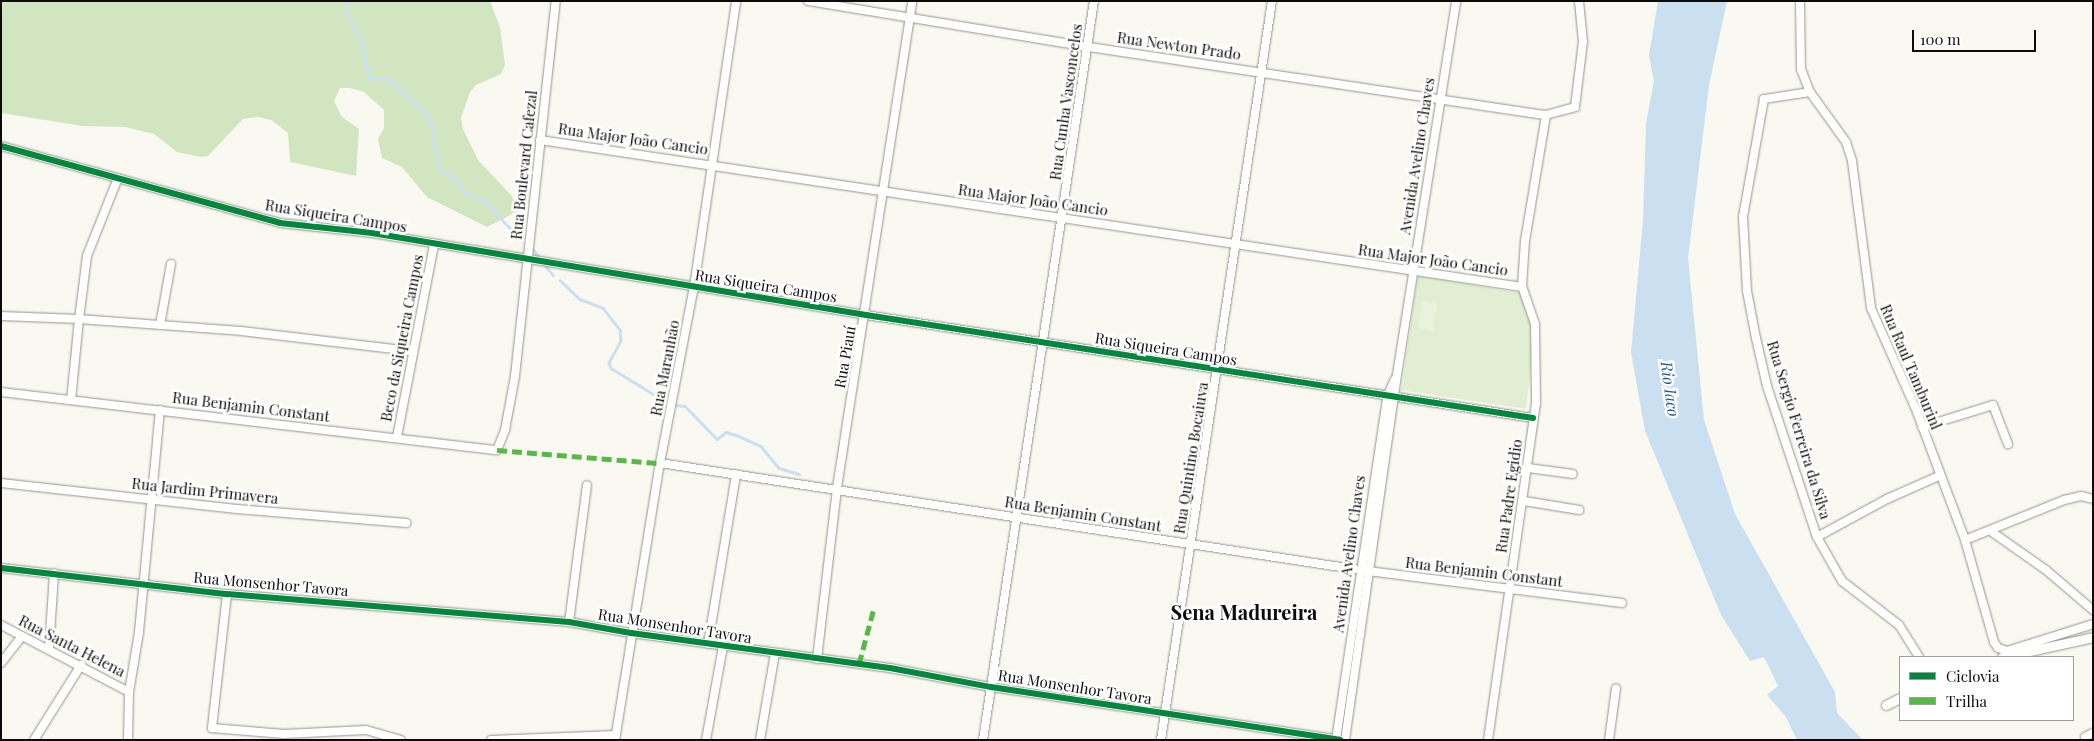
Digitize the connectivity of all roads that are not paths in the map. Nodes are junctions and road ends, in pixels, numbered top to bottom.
1 (556, 1) edge
2 (736, 1) edge
3 (808, 1) edge
4 (912, 1) edge
5 (1094, 1) edge
6 (1272, 1) edge
7 (1456, 1) edge
8 (1579, 1) edge
9 (1800, 1) edge
10 (910, 17) junction
11 (1089, 48) junction
12 (1261, 72) junction
13 (1810, 92) junction
14 (1440, 99) junction
15 (1546, 115) junction
16 (540, 140) junction
17 (1, 146) edge
18 (712, 165) junction
19 (118, 178) junction
20 (884, 192) junction
21 (1063, 217) junction
22 (434, 244) junction
23 (1236, 245) junction
24 (528, 261) junction
25 (171, 264) dead end
26 (1413, 271) junction
27 (694, 287) junction
28 (1522, 287) junction
29 (866, 315) junction
30 (1, 316) edge
31 (79, 319) junction
32 (160, 325) junction
33 (1042, 342) junction
34 (411, 351) junction
35 (1218, 370) junction
36 (1397, 375) junction
37 (1, 392) edge
38 (1387, 397) junction
39 (1395, 398) junction
40 (71, 400) junction
41 (160, 410) junction
42 (1533, 418) junction
43 (1922, 427) junction
44 (397, 437) junction
45 (2008, 444) dead end
46 (497, 450) joint
47 (660, 463) junction
48 (1528, 468) junction
49 (736, 474) junction
50 (1573, 474) dead end
51 (1939, 476) junction
52 (1, 482) edge
53 (587, 485) dead end
54 (837, 488) junction
55 (2093, 499) edge
56 (151, 501) junction
57 (1524, 501) junction
58 (1579, 510) dead end
59 (1017, 518) junction
60 (406, 523) dead end
61 (1992, 532) junction
62 (1817, 537) junction
63 (1965, 540) junction
64 (1190, 544) junction
65 (1, 568) edge
66 (1360, 570) junction
67 (1370, 571) junction
68 (54, 573) junction
69 (143, 583) junction
70 (1508, 588) junction
71 (227, 594) junction
72 (1622, 602) dead end
73 (2093, 610) edge
74 (569, 622) junction
75 (2093, 624) edge
76 (1, 625) edge
77 (631, 634) junction
78 (21, 637) junction
79 (2093, 637) edge
80 (708, 644) junction
81 (723, 646) junction
82 (49, 649) junction
83 (775, 653) junction
84 (1918, 656) edge
85 (2007, 656) edge
86 (818, 659) junction
87 (1, 663) edge
88 (81, 665) junction
89 (991, 687) junction
90 (1616, 688) dead end
91 (130, 692) junction
92 (1899, 698) edge
93 (1886, 705) dead end
94 (1164, 714) junction
95 (127, 731) junction
96 (2093, 733) edge
97 (2085, 737) dead end
98 (616, 738) edge
99 (34, 740) edge
100 (120, 740) edge
101 (128, 740) edge
102 (401, 740) edge
103 (491, 740) edge
104 (706, 740) edge
105 (760, 740) edge
106 (983, 740) edge
107 (1161, 740) edge
108 (1338, 740) edge
109 (1345, 740) edge
110 (1488, 740) edge
111 (1609, 740) edge

1 - 16 street, Rua Boulevard Cafezal
2 - 18 street, Rua Maranhão
3 - 10 street, Rua Newton Prado
4 - 10 street, Rua Piauí
5 - 11 street, Rua Cunha Vasconcelos
6 - 12 street, Rua Quintino Bocaiuva
7 - 14 street, Avenida Avelino Chaves
8 - 15 street
9 - 13 street, Rua Raul Tamburinl
10 - 11 street, Rua Newton Prado
10 - 20 street, Rua Piauí
11 - 12 street, Rua Newton Prado
11 - 21 street, Rua Cunha Vasconcelos
12 - 14 street, Rua Newton Prado
12 - 23 street, Rua Quintino Bocaiuva
13 - 43 street, Rua Raul Tamburinl
13 - 62 street, Rua Sergio Ferreira da Silva
14 - 15 street, Rua Newton Prado
14 - 26 street, Avenida Avelino Chaves
15 - 28 street
16 - 18 street, Rua Major João Cancio
16 - 24 street, Rua Boulevard Cafezal
17 - 19 street, Rua Siqueira Campos
18 - 20 street, Rua Major João Cancio
18 - 27 street, Rua Maranhão
19 - 22 street, Rua Siqueira Campos
19 - 31 street
20 - 21 street, Rua Major João Cancio
20 - 29 street, Rua Piauí
21 - 23 street, Rua Major João Cancio
21 - 33 street, Rua Cunha Vasconcelos
22 - 24 street, Rua Siqueira Campos
22 - 34 street, Beco da Siqueira Campos
23 - 26 street, Rua Major João Cancio
23 - 35 street, Rua Quintino Bocaiuva
24 - 27 street, Rua Siqueira Campos
24 - 46 street, Rua Boulevard Cafezal
25 - 32 street
26 - 28 street, Rua Major João Cancio
26 - 36 street, Avenida Avelino Chaves
27 - 29 street, Rua Siqueira Campos
27 - 47 street, Rua Maranhão
28 - 42 street, Rua Padre Egidio
29 - 33 street, Rua Siqueira Campos
29 - 54 street, Rua Piauí
30 - 31 street
31 - 32 street
31 - 40 street
32 - 34 street
33 - 35 street, Rua Siqueira Campos
33 - 59 street, Rua Cunha Vasconcelos
34 - 44 street, Beco da Siqueira Campos
35 - 38 street, Rua Siqueira Campos
35 - 64 street, Rua Quintino Bocaiuva
36 - 38 street, Avenida Avelino Chaves
36 - 39 street, Avenida Avelino Chaves
37 - 40 street, Rua Benjamin Constant
38 - 39 street, Rua Siqueira Campos
38 - 66 street, Avenida Avelino Chaves
39 - 42 street, Rua Siqueira Campos
39 - 67 street, Avenida Avelino Chaves
40 - 41 street, Rua Benjamin Constant
41 - 44 street, Rua Benjamin Constant
41 - 56 street
42 - 48 street, Rua Padre Egidio
43 - 45 street
43 - 51 street, Rua Raul Tamburinl
44 - 46 street, Rua Benjamin Constant
47 - 49 street, Rua Benjamin Constant
47 - 77 street, Rua Maranhão
48 - 50 street
48 - 57 street, Rua Padre Egidio
49 - 54 street, Rua Benjamin Constant
49 - 80 street
51 - 62 street
51 - 63 street, Rua Raul Tamburinl
52 - 56 street, Rua Jardim Primavera
53 - 74 street
54 - 59 street, Rua Benjamin Constant
54 - 86 street, Rua Piauí
55 - 61 street
56 - 60 street, Rua Jardim Primavera
56 - 69 street
57 - 58 street
57 - 70 street, Rua Padre Egidio
59 - 64 street, Rua Benjamin Constant
59 - 89 street, Rua Cunha Vasconcelos
61 - 63 street
61 - 73 street
62 - 84 street, Rua Sergio Ferreira da Silva
63 - 75 street, Rua Raul Tamburinl
64 - 66 street, Rua Benjamin Constant
64 - 94 street, Rua Quintino Bocaiuva
65 - 68 street, Rua Monsenhor Tavora
66 - 67 street, Rua Benjamin Constant
66 - 108 street, Avenida Avelino Chaves
67 - 70 street, Rua Benjamin Constant
67 - 109 street, Avenida Avelino Chaves
68 - 69 street, Rua Monsenhor Tavora
68 - 82 street
69 - 71 street, Rua Monsenhor Tavora
69 - 91 street
70 - 72 street, Rua Benjamin Constant
70 - 110 street, Rua Padre Egidio
71 - 74 street, Rua Monsenhor Tavora
71 - 102 street
74 - 77 street, Rua Monsenhor Tavora
76 - 78 street, Rua Santa Helena
77 - 80 street, Rua Monsenhor Tavora
77 - 98 street, Rua Maranhão
78 - 82 street, Rua Santa Helena
78 - 87 street
79 - 85 street
80 - 81 street, Rua Monsenhor Tavora
81 - 83 street, Rua Monsenhor Tavora
81 - 104 street
82 - 88 street, Rua Santa Helena
83 - 86 street, Rua Monsenhor Tavora
83 - 105 street
86 - 89 street, Rua Monsenhor Tavora
88 - 91 street, Rua Santa Helena
88 - 99 street
89 - 94 street, Rua Monsenhor Tavora
89 - 106 street, Rua Cunha Vasconcelos
90 - 111 street
91 - 95 street
92 - 93 street
94 - 107 street, Rua Quintino Bocaiuva
94 - 108 street, Rua Monsenhor Tavora
95 - 100 street
95 - 101 street
96 - 97 street
98 - 103 street

